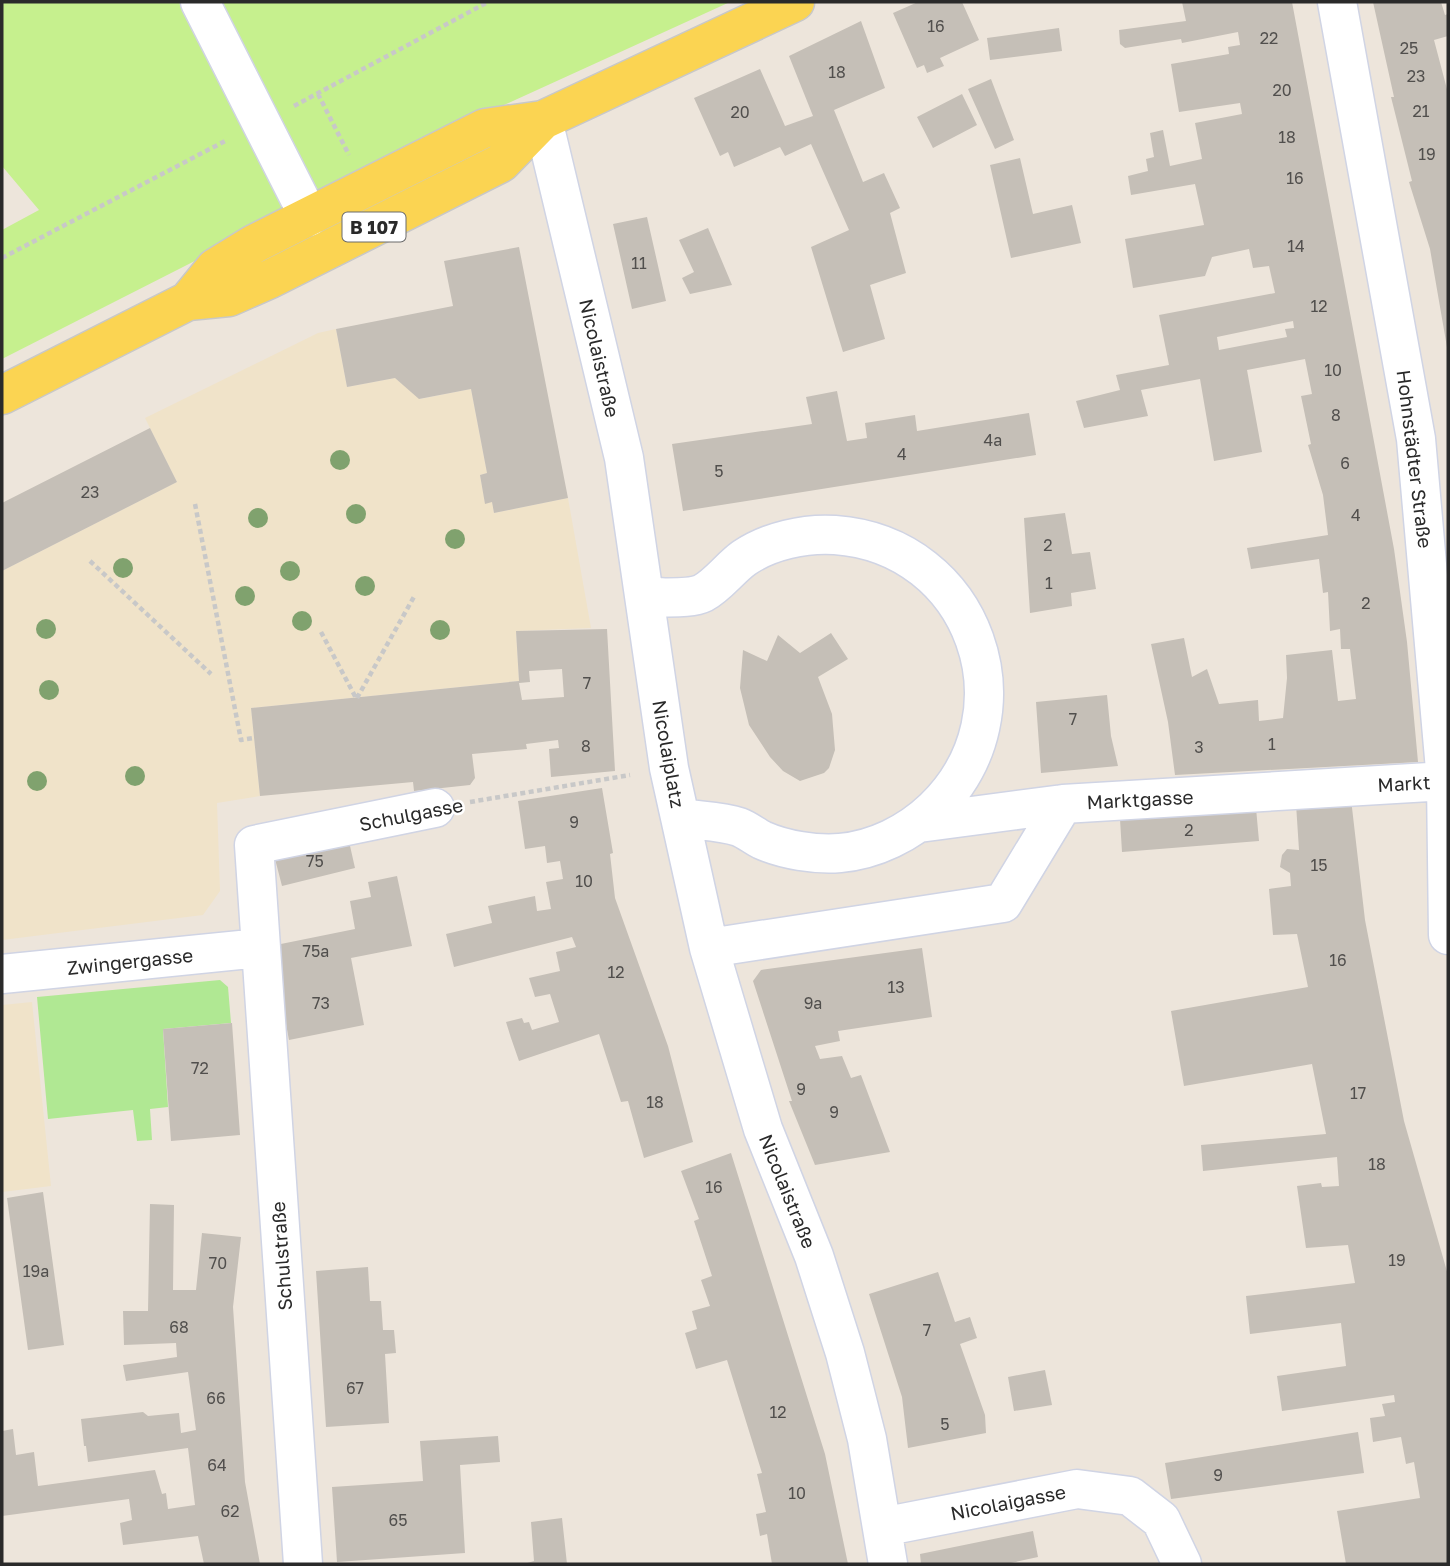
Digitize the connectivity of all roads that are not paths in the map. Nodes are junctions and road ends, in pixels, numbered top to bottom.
1 (200, 2) edge
2 (795, 2) edge
3 (1337, 2) edge
4 (543, 120) junction
5 (309, 217) junction
6 (188, 301) junction
7 (2, 395) edge
8 (645, 597) junction
9 (1446, 781) junction
10 (1362, 785) joint
11 (1063, 804) junction
12 (435, 808) road end
13 (681, 818) junction
14 (919, 823) junction
15 (1448, 926) edge
16 (259, 948) junction
17 (709, 948) junction
18 (2, 974) edge
19 (882, 1527) junction
20 (303, 1564) edge
21 (888, 1564) edge
22 (1182, 1564) edge

1 - 5 street
2 - 4 main road, B 107
3 - 9 street, Hohnstädter Straße
4 - 5 main road, B 107
4 - 6 main road, B 107
4 - 8 street, Nicolaistraße
5 - 6 main road, B 107
6 - 7 main road, B 107
8 - 13 street, Nicolaiplatz
8 - 14 street, Nicolaiplatz
9 - 10 street, Markt
9 - 15 street, Hohnstädter Straße
10 - 11 street, Marktgasse
11 - 14 street, Marktgasse
11 - 17 street
12 - 16 street, Schulgasse
13 - 14 street, Nicolaiplatz
13 - 17 street, Nicolaistraße
16 - 18 street, Zwingergasse
16 - 20 street, Schulstraße
17 - 19 street, Nicolaistraße
19 - 21 street, Nicolaistraße
19 - 22 street, Nicolaigasse

